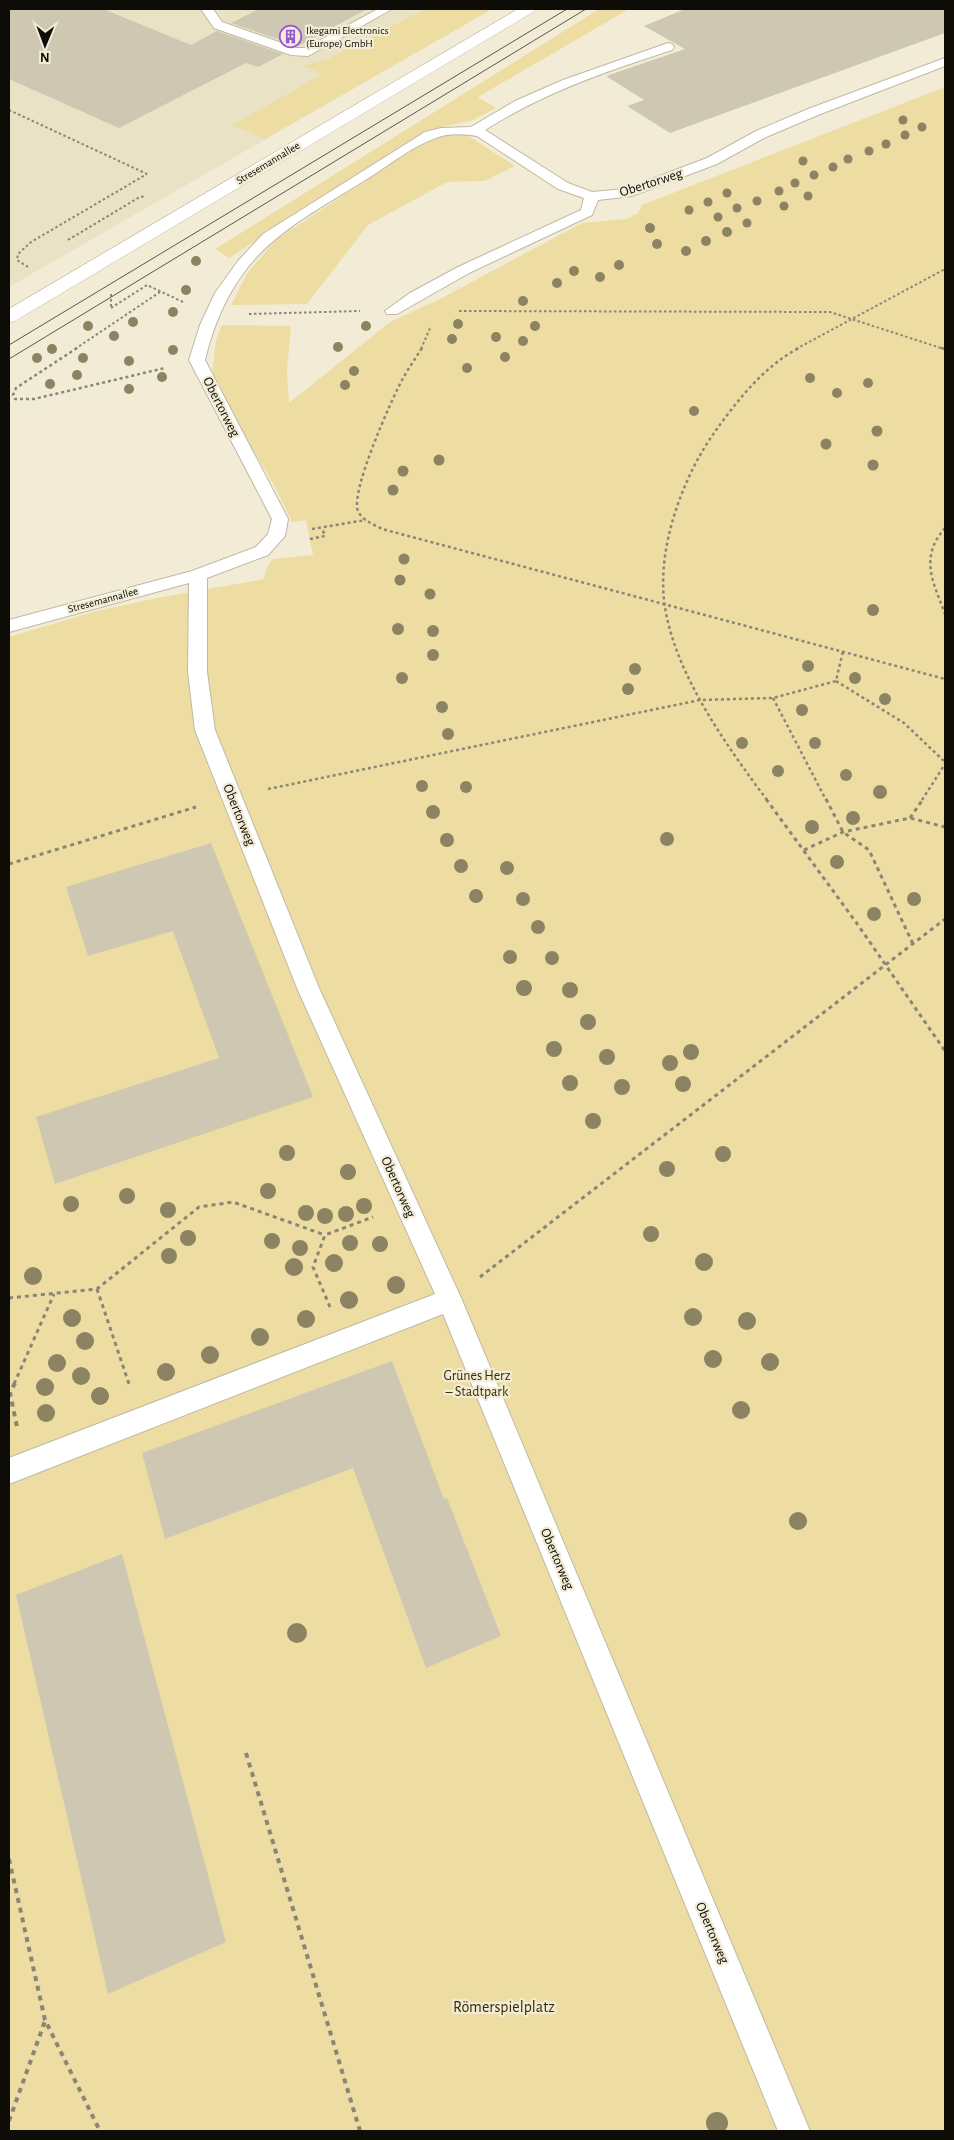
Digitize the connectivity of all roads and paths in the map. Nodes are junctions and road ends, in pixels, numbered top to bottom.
1 (208, 9) edge
2 (386, 9) edge
3 (528, 9) edge
4 (668, 47) dead end
5 (945, 62) edge
6 (9, 110) edge
7 (474, 130) junction
8 (592, 196) junction
9 (26, 266) dead end
10 (945, 269) edge
11 (111, 308) dead end
12 (392, 311) junction
13 (431, 311) junction
14 (211, 314) junction
15 (9, 317) edge
16 (853, 319) junction
17 (945, 348) edge
18 (197, 360) junction
19 (366, 520) junction
20 (945, 528) edge
21 (276, 536) junction
22 (198, 575) junction
23 (664, 604) junction
24 (945, 614) edge
25 (9, 626) edge
26 (843, 652) junction
27 (945, 679) edge
28 (836, 681) junction
29 (773, 698) junction
30 (700, 700) junction
31 (945, 763) edge
32 (232, 797) junction
33 (910, 818) junction
34 (945, 826) edge
35 (843, 832) junction
36 (804, 850) junction
37 (9, 864) edge
38 (945, 918) edge
39 (913, 944) junction
40 (887, 964) junction
41 (945, 1051) edge
42 (406, 1205) junction
43 (325, 1236) junction
44 (97, 1289) junction
45 (54, 1293) junction
46 (9, 1298) edge
47 (450, 1300) junction
48 (345, 1341) junction
49 (141, 1420) junction
50 (17, 1468) edge
51 (246, 1753) dead end
52 (9, 1859) edge
53 (45, 2020) junction
54 (9, 2121) edge
55 (100, 2131) edge
56 (360, 2131) edge
57 (794, 2131) edge

1 - 2 lane
3 - 15 street, Stresemannallee
4 - 7 lane
5 - 8 lane, Obertorweg
6 - 9 path
7 - 8 lane, Obertorweg
7 - 14 lane, Obertorweg
8 - 12 lane
10 - 16 path
11 - 18 path
12 - 13 path
12 - 14 path
13 - 16 path
13 - 19 path
14 - 18 lane, Obertorweg
16 - 17 path
16 - 23 path
18 - 21 lane, Obertorweg
19 - 21 path
19 - 23 path
20 - 24 path
21 - 22 lane
22 - 25 lane, Stresemannallee
22 - 32 lane, Obertorweg
23 - 26 path
23 - 30 path
26 - 27 path
26 - 28 path
28 - 29 path
28 - 31 path
29 - 30 path
29 - 35 path
30 - 32 path
30 - 36 path
31 - 33 path
32 - 37 path
32 - 42 lane, Obertorweg
33 - 34 path
33 - 35 path
35 - 36 path
35 - 39 path
36 - 40 path
38 - 39 path
39 - 40 path
40 - 41 path
40 - 47 path
42 - 43 path
42 - 47 lane, Obertorweg
43 - 44 path
43 - 48 path
44 - 45 path
44 - 49 path
45 - 46 path
45 - 50 path
47 - 48 lane
47 - 57 lane, Obertorweg
48 - 49 lane
49 - 50 lane
51 - 56 path
52 - 53 path
53 - 54 path
53 - 55 path

